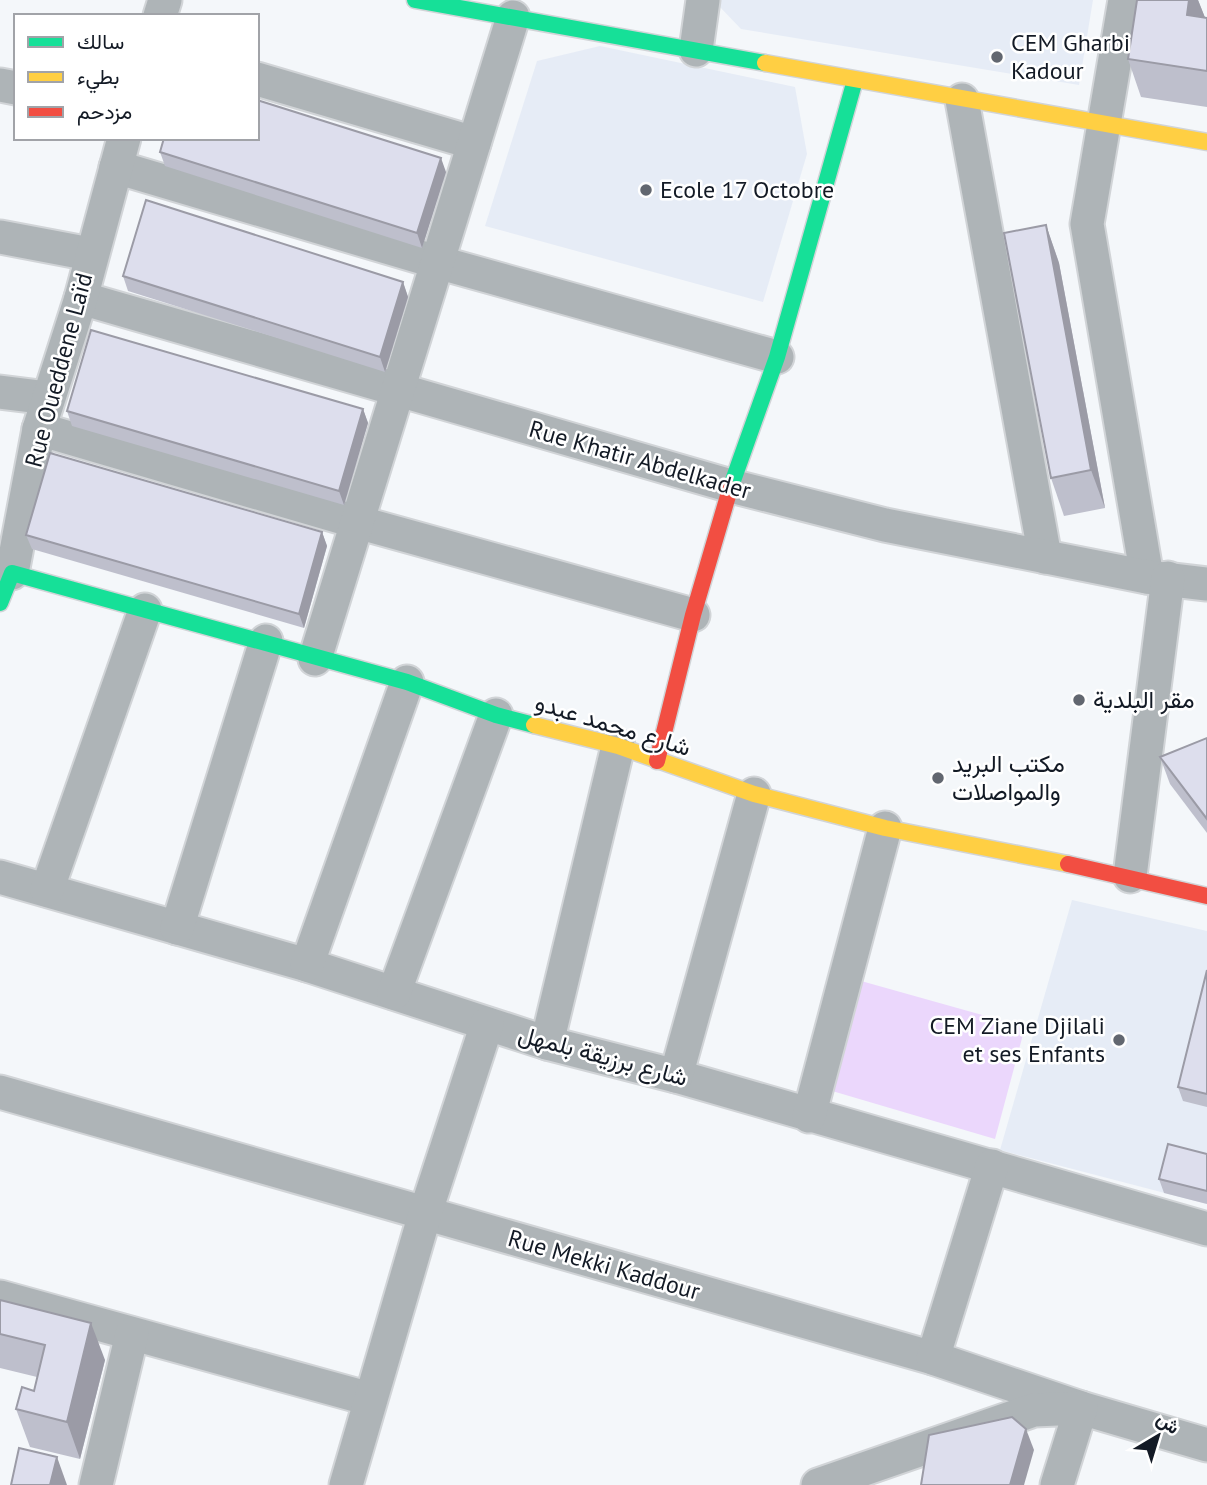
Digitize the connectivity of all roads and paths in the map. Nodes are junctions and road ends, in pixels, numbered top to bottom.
1 (415, 0) edge
2 (703, 0) edge
3 (1125, 0) edge
4 (513, 17) junction
5 (696, 50) junction
6 (259, 80) edge
7 (855, 80) junction
8 (962, 100) junction
9 (1102, 125) junction
10 (1207, 142) edge
11 (474, 143) junction
12 (120, 153) edge
13 (0, 237) edge
14 (90, 254) junction
15 (437, 262) junction
16 (81, 298) junction
17 (777, 357) junction
18 (0, 392) edge
19 (397, 392) junction
20 (48, 398) junction
21 (39, 429) junction
22 (730, 486) junction
23 (357, 522) junction
24 (1045, 557) junction
25 (1158, 577) junction
26 (4, 582) edge
27 (1207, 584) edge
28 (145, 610) junction
29 (693, 615) junction
30 (266, 641) junction
31 (315, 659) junction
32 (407, 682) junction
33 (496, 715) junction
34 (618, 746) junction
35 (657, 761) junction
36 (754, 794) junction
37 (885, 828) junction
38 (1130, 876) junction
39 (0, 877) edge
40 (47, 890) junction
41 (1207, 896) edge
42 (177, 928) junction
43 (307, 965) junction
44 (394, 993) junction
45 (487, 1024) junction
46 (547, 1043) junction
47 (676, 1076) junction
48 (0, 1092) edge
49 (809, 1116) junction
50 (992, 1166) junction
51 (425, 1214) junction
52 (1207, 1229) edge
53 (0, 1297) edge
54 (132, 1334) junction
55 (933, 1358) junction
56 (370, 1399) junction
57 (1081, 1408) junction
58 (1207, 1445) edge
59 (96, 1485) edge
60 (346, 1485) edge
61 (818, 1485) edge
62 (1057, 1485) edge

1 - 4 street
2 - 5 street
3 - 9 street
4 - 5 street
4 - 11 street
5 - 7 street
6 - 11 street
7 - 8 street
7 - 17 street
8 - 9 street
8 - 24 street
9 - 10 street
9 - 25 street
11 - 15 street
12 - 14 street, Rue Oueddene Laïd
12 - 15 street
13 - 14 street
14 - 16 street, Rue Oueddene Laïd
15 - 17 street
15 - 19 street
16 - 19 street, Rue Khatir Abdelkader
16 - 20 street, Rue Oueddene Laïd
17 - 22 street
18 - 20 street
19 - 22 street, Rue Khatir Abdelkader
19 - 23 street
20 - 21 street, Rue Oueddene Laïd
21 - 23 street
21 - 26 street, Rue Oueddene Laïd
22 - 24 street, Rue Khatir Abdelkader
22 - 29 street
23 - 29 street
23 - 31 street
24 - 25 street, Rue Khatir Abdelkader
25 - 27 street, Rue Khatir Abdelkader
25 - 38 street
26 - 28 street, شارع محمد عبدو
28 - 30 street, شارع محمد عبدو
28 - 40 street
29 - 35 street
30 - 31 street, شارع محمد عبدو
30 - 42 street
31 - 32 street, شارع محمد عبدو
32 - 33 street, شارع محمد عبدو
32 - 43 street
33 - 34 street, شارع محمد عبدو
33 - 44 street
34 - 35 street, شارع محمد عبدو
34 - 46 street
35 - 36 street, شارع محمد عبدو
36 - 37 street, شارع محمد عبدو
36 - 47 street
37 - 38 street, شارع محمد عبدو
37 - 49 street
38 - 41 street, شارع محمد عبدو
39 - 40 street, شارع برزيقة بلمهل
40 - 42 street, شارع برزيقة بلمهل
42 - 43 street, شارع برزيقة بلمهل
43 - 44 street, شارع برزيقة بلمهل
44 - 45 street, شارع برزيقة بلمهل
45 - 46 street, شارع برزيقة بلمهل
45 - 51 street
46 - 47 street, شارع برزيقة بلمهل
47 - 49 street, شارع برزيقة بلمهل
48 - 51 street, Rue Mekki Kaddour
49 - 50 street, شارع برزيقة بلمهل
50 - 52 street, شارع برزيقة بلمهل
50 - 55 street
51 - 55 street, Rue Mekki Kaddour
51 - 56 street
53 - 54 street
54 - 56 street
54 - 59 street
55 - 57 street, Rue Mekki Kaddour
56 - 60 street
57 - 58 street, Rue Mekki Kaddour
57 - 61 street
57 - 62 street

